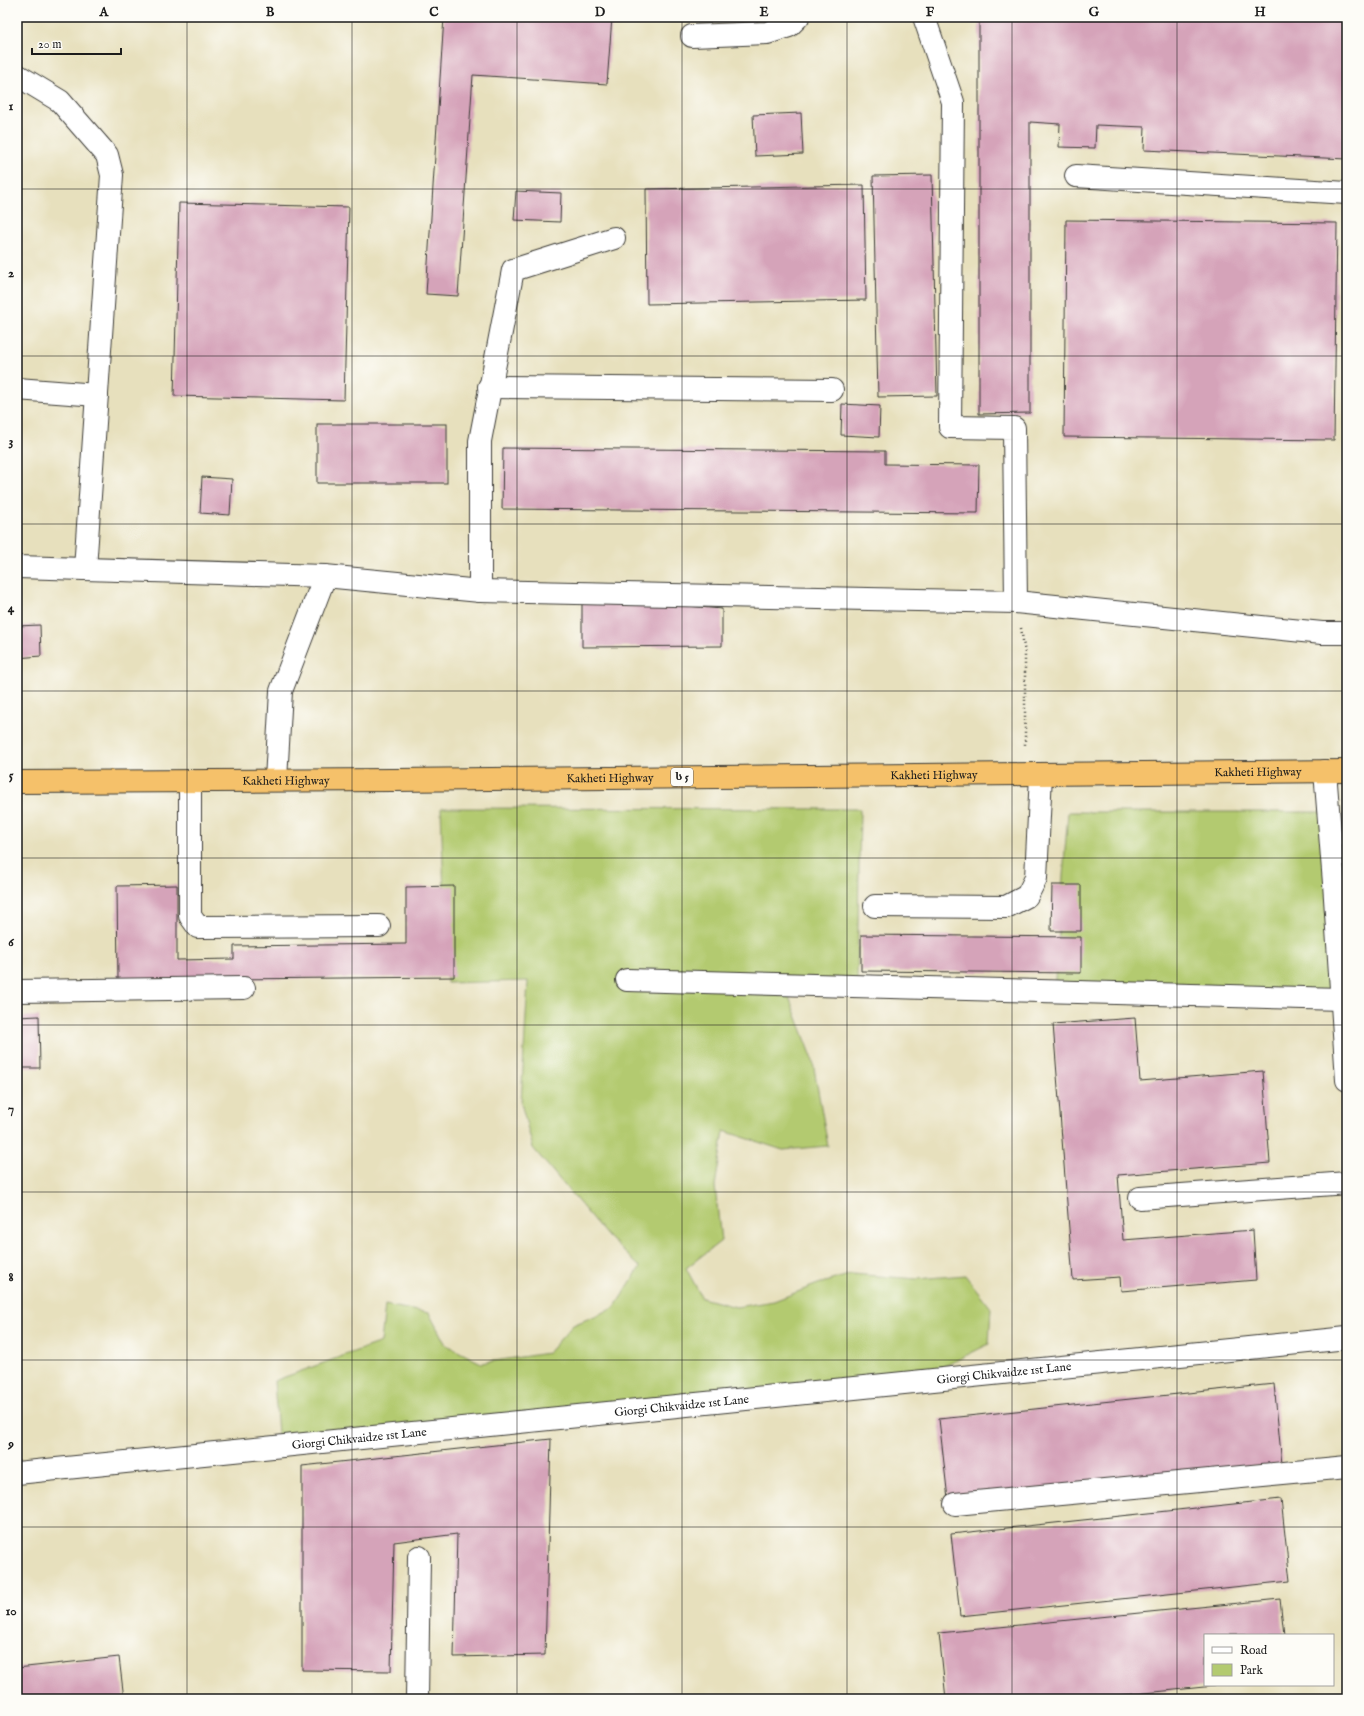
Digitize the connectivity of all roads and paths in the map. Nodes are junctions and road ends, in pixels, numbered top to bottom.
1 (798, 17) edge
2 (924, 17) edge
3 (692, 36) dead end
4 (17, 75) edge
5 (1076, 176) dead end
6 (1347, 193) edge
7 (614, 238) dead end
8 (489, 387) junction
9 (17, 389) edge
10 (832, 390) dead end
11 (97, 395) junction
12 (17, 567) edge
13 (85, 569) junction
14 (326, 576) junction
15 (480, 591) junction
16 (1016, 602) junction
17 (1347, 633) edge
18 (1325, 771) junction
19 (1347, 771) edge
20 (1033, 774) junction
21 (276, 780) junction
22 (190, 781) junction
23 (17, 782) edge
24 (875, 906) dead end
25 (379, 926) dead end
26 (627, 980) dead end
27 (244, 988) dead end
28 (17, 992) edge
29 (1342, 999) junction
30 (1347, 1080) edge
31 (1347, 1183) edge
32 (1140, 1198) dead end
33 (1347, 1338) edge
34 (1347, 1467) edge
35 (17, 1473) edge
36 (956, 1504) dead end
37 (420, 1557) dead end
38 (417, 1699) edge

1 - 3 street
2 - 16 street
4 - 11 street
5 - 6 street
7 - 8 street
8 - 10 street
8 - 15 street
9 - 11 street
11 - 13 street
12 - 13 street
13 - 14 street
14 - 15 street
14 - 21 street
15 - 16 street
16 - 17 street
16 - 20 path
18 - 19 highway, Kakheti Highway / ს 5
18 - 20 highway, Kakheti Highway / ს 5
18 - 29 street
20 - 21 highway, Kakheti Highway / ს 5
20 - 24 street
21 - 22 highway, Kakheti Highway / ს 5
22 - 23 highway, Kakheti Highway / ს 5
22 - 25 street
26 - 29 street
27 - 28 street
29 - 30 street
31 - 32 street
33 - 35 street, Giorgi Chikvaidze 1st Lane
34 - 36 street
37 - 38 street

